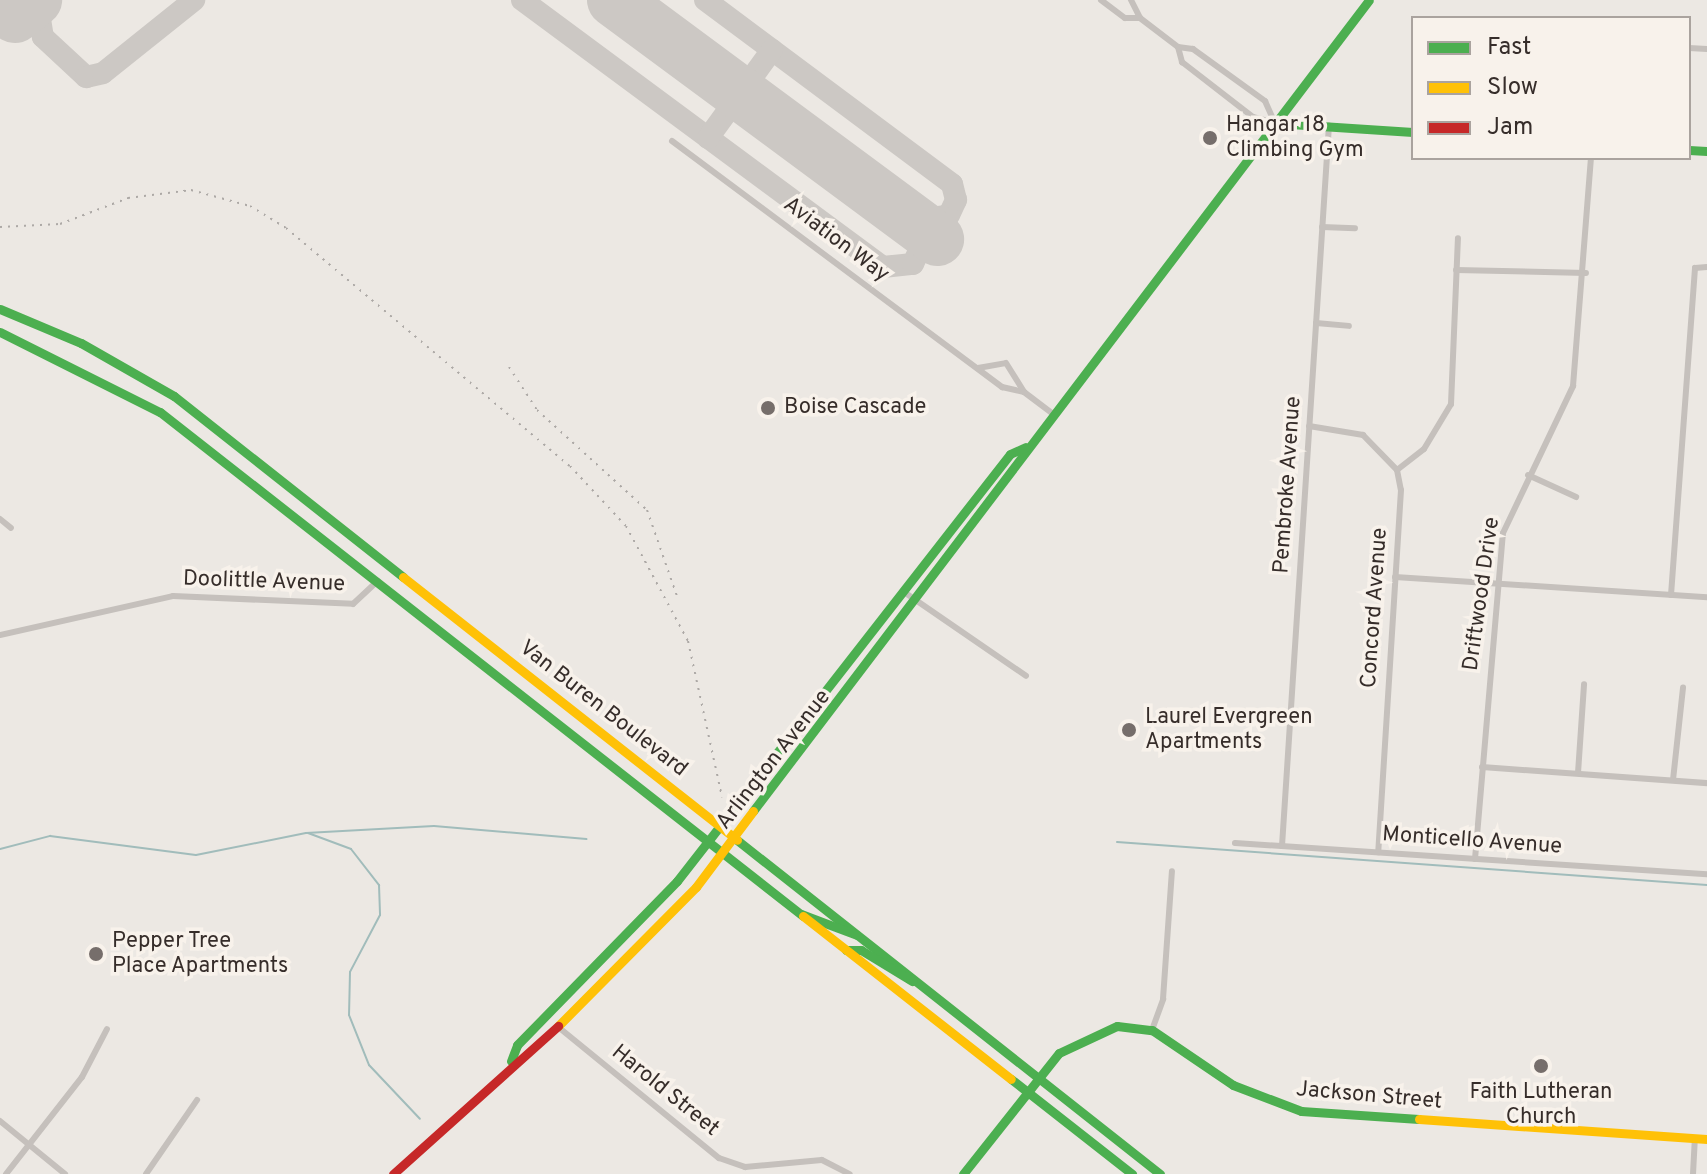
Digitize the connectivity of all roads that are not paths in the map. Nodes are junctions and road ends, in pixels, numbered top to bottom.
1 (1101, 0) edge
2 (1131, 0) edge
3 (1369, 0) edge
4 (1140, 18) junction
5 (1178, 47) junction
6 (1275, 123) junction
7 (1329, 126) junction
8 (1411, 132) edge
9 (672, 141) dead end
10 (1591, 160) edge
11 (1322, 227) junction
12 (1355, 228) dead end
13 (1458, 238) dead end
14 (1707, 267) edge
15 (1456, 270) junction
16 (1586, 273) junction
17 (0, 309) edge
18 (1316, 323) junction
19 (1349, 326) dead end
20 (0, 332) edge
21 (978, 368) junction
22 (1024, 392) junction
23 (1052, 413) junction
24 (1309, 426) junction
25 (1026, 447) junction
26 (1397, 470) junction
27 (1528, 475) junction
28 (1576, 497) dead end
29 (0, 519) edge
30 (11, 528) dead end
31 (1395, 577) junction
32 (378, 581) junction
33 (1501, 584) junction
34 (904, 592) junction
35 (1671, 595) junction
36 (1707, 597) edge
37 (919, 603) junction
38 (0, 635) edge
39 (1026, 676) dead end
40 (1584, 684) dead end
41 (1683, 688) dead end
42 (1482, 767) junction
43 (1578, 773) junction
44 (1673, 780) junction
45 (1707, 783) edge
46 (722, 825) junction
47 (737, 837) junction
48 (708, 843) junction
49 (1235, 843) dead end
50 (1282, 846) junction
51 (1378, 852) junction
52 (723, 854) junction
53 (1475, 859) junction
54 (1172, 871) dead end
55 (1707, 874) edge
56 (799, 914) junction
57 (857, 935) junction
58 (846, 950) junction
59 (581, 983) junction
60 (918, 983) junction
61 (557, 1026) junction
62 (107, 1029) dead end
63 (1152, 1030) junction
64 (511, 1061) junction
65 (1039, 1078) junction
66 (1027, 1093) junction
67 (197, 1100) dead end
68 (0, 1121) edge
69 (1695, 1138) junction
70 (1707, 1139) edge
71 (29, 1145) junction
72 (6, 1174) edge
73 (65, 1174) edge
74 (146, 1174) edge
75 (393, 1174) edge
76 (850, 1174) edge
77 (963, 1174) edge
78 (1132, 1174) edge
79 (1160, 1174) edge
80 (1693, 1174) edge

1 - 4 street
2 - 4 street
3 - 6 main road, Arlington Avenue
4 - 5 street
5 - 6 street
5 - 6 street
6 - 7 main road
6 - 23 main road, Arlington Avenue
7 - 8 main road
7 - 11 street, Pembroke Avenue
9 - 21 street, Aviation Way
10 - 16 street, Driftwood Drive
11 - 12 street
11 - 18 street, Pembroke Avenue
13 - 15 street
14 - 35 street
15 - 16 street
15 - 26 street
16 - 27 street, Driftwood Drive
17 - 46 main road, Van Buren Boulevard
18 - 19 street
18 - 24 street, Pembroke Avenue
20 - 32 main road, Van Buren Boulevard
21 - 22 street, Aviation Way
21 - 22 street, Aviation Way
22 - 23 street, Aviation Way
23 - 25 main road, Arlington Avenue
24 - 26 street
24 - 50 street, Pembroke Avenue
25 - 34 main road, Arlington Avenue
25 - 37 main road, Arlington Avenue
26 - 31 street, Concord Avenue
27 - 28 street
27 - 33 street, Driftwood Drive
29 - 30 street
31 - 33 street
31 - 51 street, Concord Avenue
32 - 38 street, Doolittle Avenue
32 - 48 main road, Van Buren Boulevard
33 - 35 street
33 - 42 street, Driftwood Drive
34 - 37 street
34 - 46 main road, Arlington Avenue
35 - 36 street
37 - 39 street
37 - 47 main road, Arlington Avenue
40 - 43 street
41 - 44 street
42 - 43 street
42 - 53 street, Driftwood Drive
43 - 44 street
44 - 45 street
46 - 47 main road, Van Buren Boulevard
46 - 48 main road, Arlington Avenue
47 - 52 main road, Arlington Avenue
47 - 57 main road, Van Buren Boulevard
48 - 52 main road, Van Buren Boulevard
48 - 59 main road, Arlington Avenue
49 - 50 street, Monticello Avenue
50 - 51 street, Monticello Avenue
51 - 53 street, Monticello Avenue
52 - 56 main road, Van Buren Boulevard
52 - 61 main road, Arlington Avenue
53 - 55 street, Monticello Avenue
54 - 63 street
56 - 57 main road
56 - 58 main road, Van Buren Boulevard
57 - 60 main road, Van Buren Boulevard
58 - 60 main road
58 - 66 main road, Van Buren Boulevard
59 - 61 main road
59 - 64 main road, Arlington Avenue
60 - 65 main road, Van Buren Boulevard
61 - 64 main road, Arlington Avenue
61 - 76 street, Harold Street
62 - 71 street
63 - 65 main road
63 - 69 main road, Jackson Street
64 - 75 main road, Arlington Avenue
65 - 66 main road
65 - 79 main road, Van Buren Boulevard
66 - 77 main road
66 - 78 main road, Van Buren Boulevard
67 - 74 street
68 - 71 street
69 - 70 main road, Jackson Street
69 - 80 street
71 - 72 street
71 - 73 street

